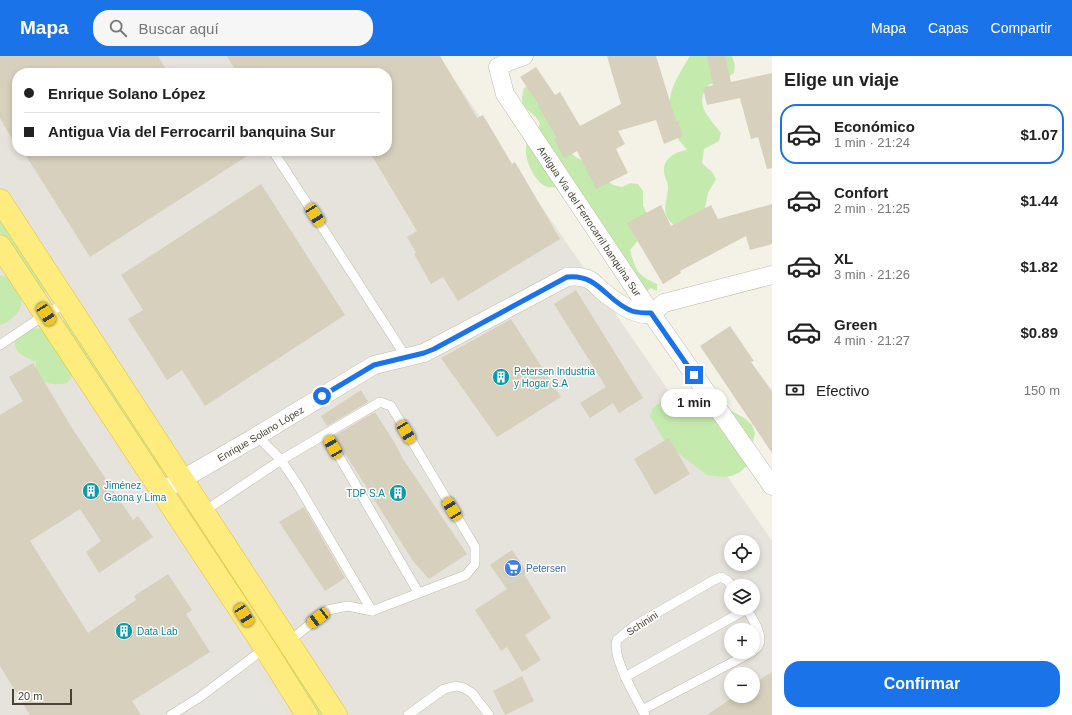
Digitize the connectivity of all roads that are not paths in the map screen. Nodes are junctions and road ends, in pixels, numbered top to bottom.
1 (524, 56) edge
2 (495, 61) edge
3 (276, 156) edge
4 (0, 200) edge
5 (0, 246) edge
6 (772, 275) edge
7 (67, 302) junction
8 (651, 313) junction
9 (46, 314) junction
10 (0, 345) edge
11 (406, 357) junction
12 (326, 434) junction
13 (257, 436) junction
14 (281, 460) junction
15 (182, 480) junction
16 (772, 486) edge
17 (162, 491) junction
18 (203, 512) junction
19 (724, 579) edge
20 (418, 592) junction
21 (372, 611) junction
22 (735, 615) edge
23 (288, 642) junction
24 (265, 648) junction
25 (740, 659) edge
26 (625, 677) junction
27 (643, 713) edge
28 (171, 715) edge
29 (307, 715) edge
30 (336, 715) edge
31 (408, 715) edge
32 (489, 715) edge

1 - 2 street
2 - 8 street, Antigua Via del Ferrocarril banquina Sur
3 - 11 lane
4 - 7 highway
5 - 9 highway
6 - 8 street
7 - 9 lane
7 - 15 highway
8 - 11 street, Enrique Solano López
8 - 16 street, Antigua Via del Ferrocarril banquina Sur
9 - 10 lane
9 - 17 highway
11 - 13 street, Enrique Solano López
12 - 14 lane
12 - 20 lane
12 - 20 lane
13 - 14 lane
13 - 15 street, Enrique Solano López
14 - 18 lane
14 - 21 lane
15 - 17 street, Enrique Solano López
15 - 18 highway
17 - 24 highway
18 - 23 highway
19 - 26 lane, Schinini
20 - 21 lane
21 - 23 lane
22 - 26 lane
23 - 30 highway
24 - 28 lane
24 - 29 highway
25 - 27 lane, Schinini
26 - 27 lane, Schinini
31 - 32 lane

